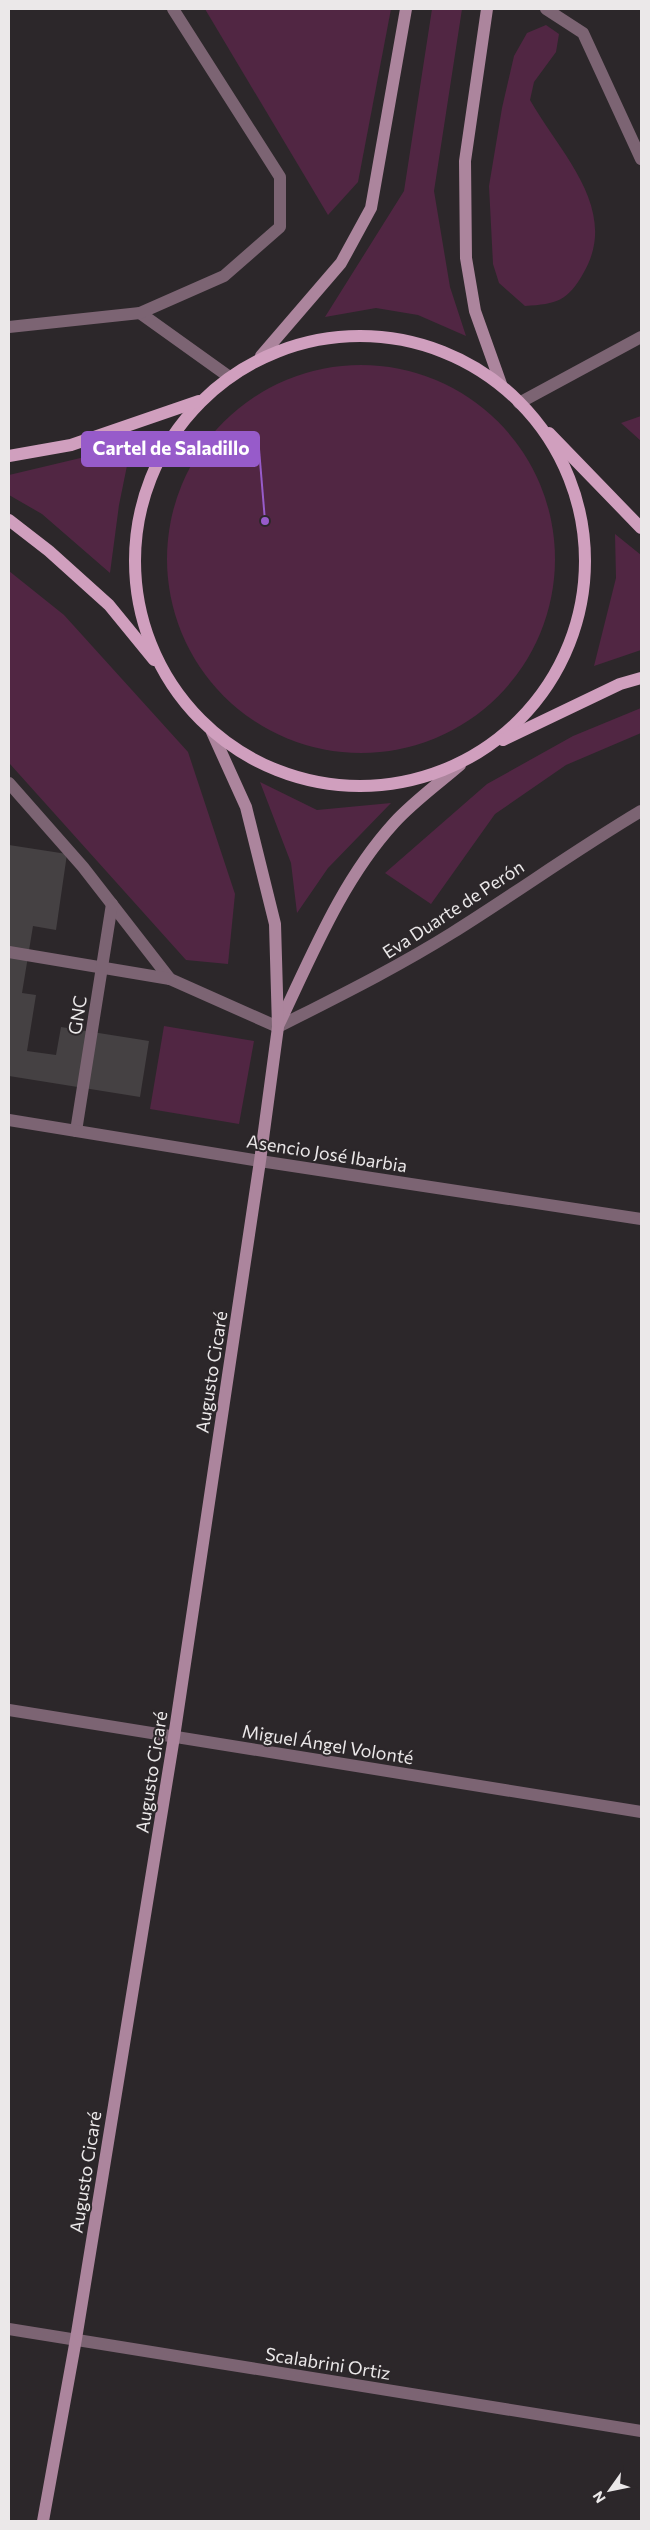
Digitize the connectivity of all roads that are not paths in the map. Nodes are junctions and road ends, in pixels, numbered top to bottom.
1 (173, 9) edge
2 (406, 9) edge
3 (487, 9) edge
4 (546, 9) edge
5 (641, 158) edge
6 (140, 313) junction
7 (9, 328) edge
8 (641, 337) edge
9 (261, 356) junction
10 (228, 376) junction
11 (501, 384) junction
12 (199, 401) junction
13 (519, 402) junction
14 (536, 418) junction
15 (9, 456) edge
16 (9, 520) edge
17 (641, 528) edge
18 (159, 666) junction
19 (641, 678) edge
20 (212, 732) junction
21 (494, 744) junction
22 (460, 765) junction
23 (9, 784) edge
24 (641, 810) edge
25 (112, 904) junction
26 (9, 952) edge
27 (102, 968) junction
28 (170, 979) junction
29 (278, 1027) junction
30 (9, 1120) edge
31 (76, 1131) junction
32 (260, 1161) junction
33 (641, 1219) edge
34 (9, 1710) edge
35 (174, 1737) junction
36 (641, 1812) edge
37 (9, 2329) edge
38 (76, 2340) junction
39 (641, 2432) edge
40 (43, 2521) edge

1 - 6 street
2 - 9 main road
3 - 11 main road
4 - 5 street
6 - 7 street
6 - 10 street
8 - 13 street
9 - 10 main road
9 - 11 main road
10 - 12 main road
11 - 13 main road
12 - 15 main road
12 - 18 main road
13 - 14 main road
14 - 17 main road
14 - 21 main road
16 - 18 main road
18 - 20 main road
19 - 21 main road
20 - 22 main road
20 - 29 main road
21 - 22 main road
22 - 29 main road
23 - 25 street
24 - 29 street, Eva Duarte de Perón
25 - 27 street, GNC
25 - 28 street
26 - 27 street
27 - 28 street
27 - 31 street, GNC
28 - 29 street
29 - 32 main road, Augusto Cicaré
30 - 31 street, Asencio José Ibarbia
31 - 32 street, Asencio José Ibarbia
32 - 33 street, Asencio José Ibarbia
32 - 35 main road, Augusto Cicaré
34 - 35 street, Miguel Ángel Volonté
35 - 36 street, Miguel Ángel Volonté
35 - 38 main road, Augusto Cicaré
37 - 38 street, Scalabrini Ortiz
38 - 39 street, Scalabrini Ortiz
38 - 40 main road, Augusto Cicaré

